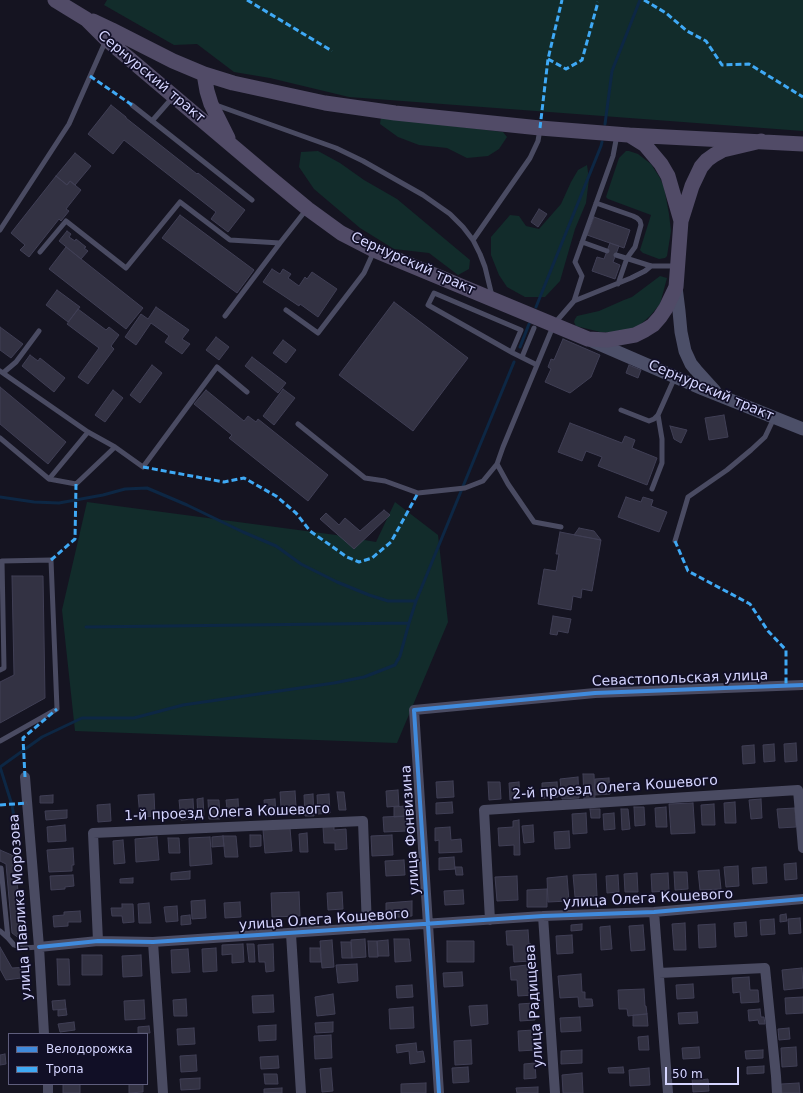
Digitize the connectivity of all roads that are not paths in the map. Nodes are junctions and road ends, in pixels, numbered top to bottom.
1 (55, 0) edge
2 (86, 19) junction
3 (106, 39) junction
4 (204, 74) junction
5 (174, 96) junction
6 (211, 104) junction
7 (132, 105) dead end
8 (152, 121) junction
9 (540, 128) junction
10 (623, 134) junction
11 (761, 141) junction
12 (230, 143) junction
13 (803, 144) edge
14 (252, 200) dead end
15 (596, 203) junction
16 (308, 209) junction
17 (681, 221) junction
18 (0, 228) edge
19 (473, 240) junction
20 (582, 242) junction
21 (280, 243) junction
22 (374, 250) junction
23 (607, 251) dead end
24 (40, 252) dead end
25 (616, 254) dead end
26 (627, 258) junction
27 (651, 266) junction
28 (678, 266) junction
29 (618, 284) junction
30 (676, 287) junction
31 (493, 299) junction
32 (574, 301) junction
33 (286, 310) dead end
34 (225, 316) dead end
35 (554, 324) junction
36 (534, 328) dead end
37 (39, 331) dead end
38 (588, 339) junction
39 (512, 352) junction
40 (522, 358) junction
41 (536, 365) junction
42 (1, 372) edge
43 (675, 376) junction
44 (247, 392) dead end
45 (720, 395) junction
46 (620, 410) dead end
47 (658, 415) junction
48 (774, 417) junction
49 (298, 424) dead end
50 (803, 429) edge
51 (88, 432) junction
52 (0, 438) edge
53 (115, 447) junction
54 (497, 464) junction
55 (49, 480) junction
56 (652, 489) dead end
57 (561, 527) dead end
58 (675, 541) dead end
59 (2, 623) edge
60 (0, 670) edge
61 (803, 685) edge
62 (414, 710) joint
63 (0, 741) edge
64 (25, 777) dead end
65 (803, 848) edge
66 (0, 868) edge
67 (803, 899) edge
68 (654, 912) junction
69 (543, 916) junction
70 (490, 920) junction
71 (428, 924) junction
72 (367, 928) junction
73 (0, 931) edge
74 (291, 934) junction
75 (8, 938) junction
76 (98, 941) junction
77 (153, 942) junction
78 (39, 947) junction
79 (658, 973) junction
80 (44, 1033) edge
81 (163, 1093) edge
82 (301, 1093) edge
83 (439, 1093) edge
84 (555, 1093) edge
85 (668, 1093) edge
86 (777, 1093) edge

1 - 2 main road, Сернурский тракт
2 - 3 main road, Сернурский тракт
2 - 4 main road
3 - 5 main road, Сернурский тракт
3 - 18 lane
4 - 6 main road
4 - 9 main road
5 - 8 lane
5 - 12 main road, Сернурский тракт
6 - 12 main road
6 - 19 lane
7 - 8 lane
8 - 14 lane
9 - 10 main road
9 - 19 lane
10 - 11 main road
10 - 15 lane
10 - 17 main road
11 - 13 main road
11 - 17 main road
12 - 16 main road, Сернурский тракт
15 - 20 lane
15 - 26 lane
16 - 21 lane
16 - 22 main road, Сернурский тракт
17 - 28 main road
19 - 31 lane
20 - 23 lane
20 - 32 lane
21 - 24 lane
21 - 34 lane
22 - 31 main road, Сернурский тракт
22 - 33 lane
25 - 26 lane
26 - 27 lane
26 - 29 lane
27 - 28 lane
27 - 29 lane
28 - 30 main road
29 - 32 lane
30 - 38 main road
30 - 45 main road
31 - 35 main road, Сернурский тракт
32 - 35 lane
35 - 38 main road, Сернурский тракт
35 - 41 lane
36 - 40 lane
37 - 42 lane
38 - 43 main road, Сернурский тракт
39 - 39 lane
39 - 40 lane
40 - 41 lane
41 - 54 lane
42 - 51 lane
43 - 45 main road, Сернурский тракт
43 - 47 lane
44 - 53 lane
45 - 48 main road, Сернурский тракт
46 - 47 lane
47 - 56 lane
48 - 50 main road, Сернурский тракт
48 - 58 lane
49 - 54 lane
51 - 53 lane
51 - 55 lane
52 - 55 lane
53 - 55 lane
54 - 57 lane
59 - 60 lane
59 - 63 lane
61 - 62 street, Севастопольская улица
62 - 71 street, улица Фонвизина
64 - 78 street, улица Павлика Морозова
65 - 70 street, 2-й проезд Олега Кошевого
66 - 75 lane
67 - 68 street, улица Олега Кошевого
68 - 69 street, улица Олега Кошевого
68 - 79 street
69 - 70 street, улица Олега Кошевого
69 - 84 street, улица Радищева
70 - 71 street, улица Олега Кошевого
71 - 72 street, улица Олега Кошевого
71 - 83 street, улица Фонвизина
72 - 74 street, улица Олега Кошевого
72 - 76 street, 1-й проезд Олега Кошевого
73 - 75 lane
74 - 77 street, улица Олега Кошевого
74 - 82 street
75 - 78 lane
76 - 77 street, улица Олега Кошевого
76 - 78 street, улица Олега Кошевого
77 - 81 street
78 - 80 street, улица Павлика Морозова
79 - 85 street
79 - 86 street

